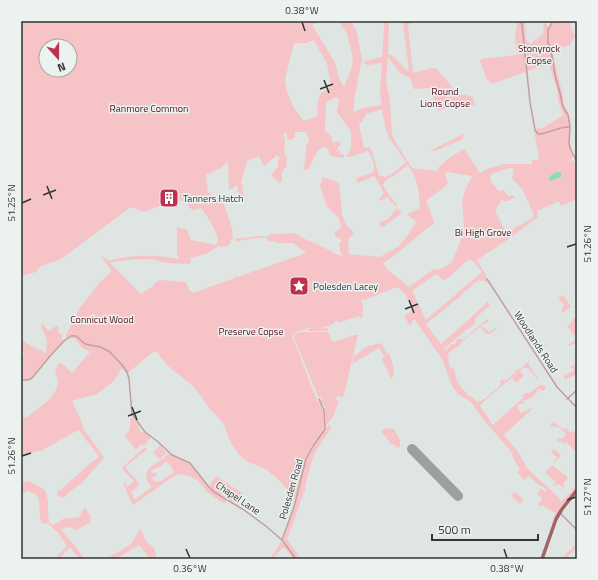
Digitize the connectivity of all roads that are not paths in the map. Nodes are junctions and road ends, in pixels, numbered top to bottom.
1 (520, 21) edge
2 (553, 21) edge
3 (570, 126) junction
4 (577, 162) edge
5 (487, 279) dead end
6 (21, 380) edge
7 (577, 390) edge
8 (319, 399) dead end
9 (567, 399) junction
10 (577, 408) edge
11 (577, 490) edge
12 (560, 513) junction
13 (577, 530) edge
14 (282, 540) junction
15 (296, 559) edge
16 (542, 559) edge

1 - 3 street
2 - 3 street
3 - 4 street
5 - 9 street, Woodlands Road
6 - 14 street, Chapel Lane
7 - 9 street
8 - 14 street, Polesden Road
9 - 10 street, Woodlands Road
11 - 12 main road
12 - 13 street
12 - 16 main road
14 - 15 street, Chapel Lane

